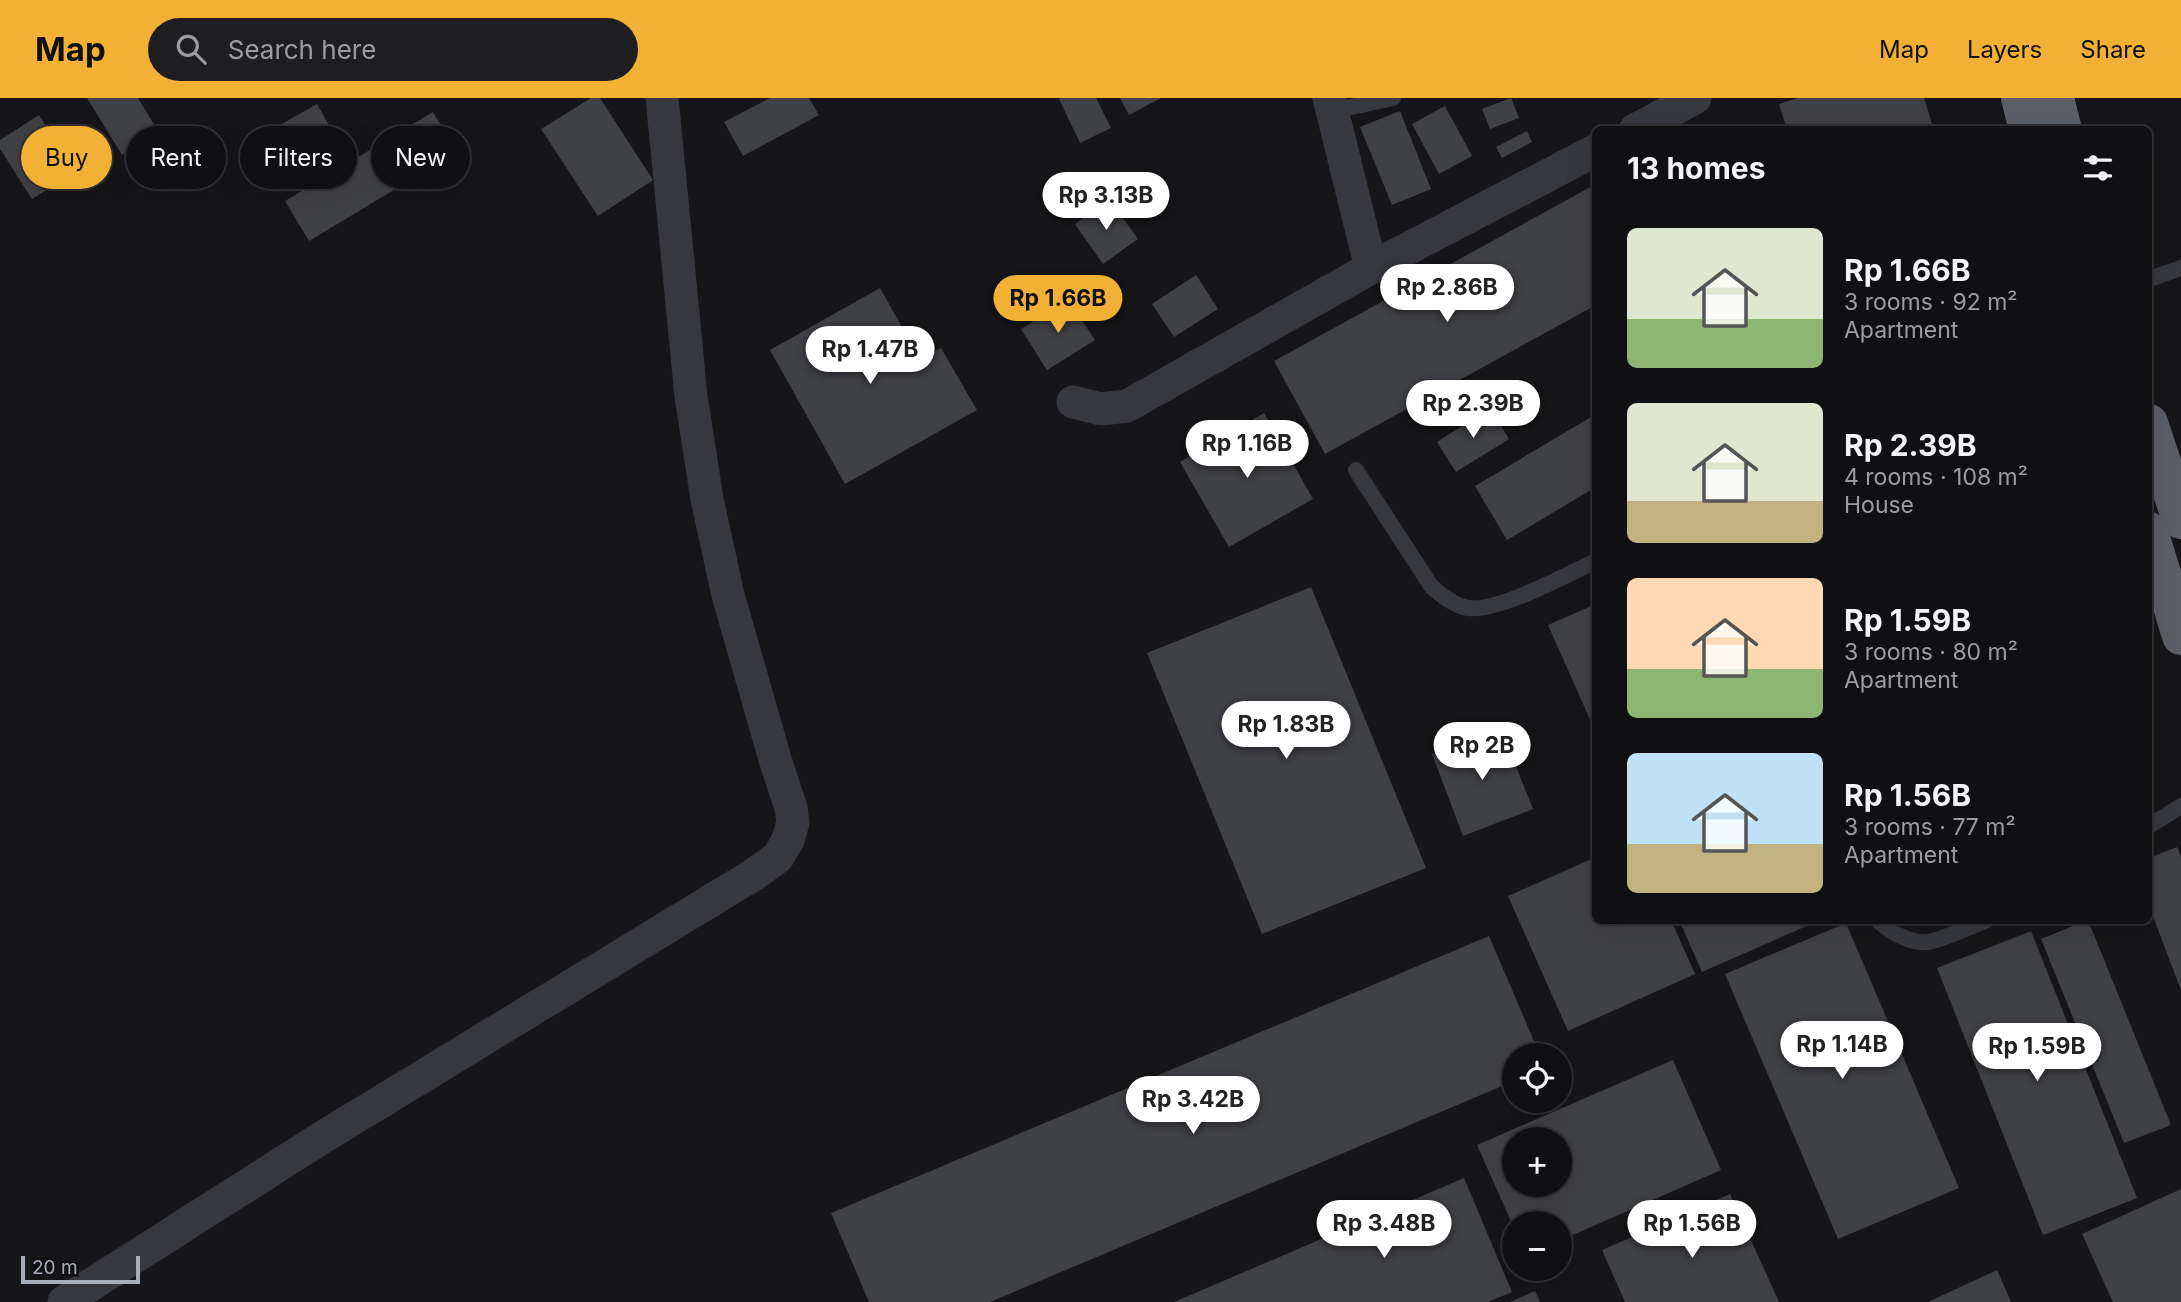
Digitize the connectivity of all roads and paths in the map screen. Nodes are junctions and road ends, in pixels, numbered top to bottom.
1 (662, 98) edge
2 (1393, 98) edge
3 (1695, 98) edge
4 (2020, 98) edge
5 (2055, 98) edge
6 (1331, 105) edge
7 (1642, 126) edge
8 (2027, 126) edge
9 (2062, 126) edge
10 (1592, 152) edge
11 (1371, 268) junction
12 (2181, 268) edge
13 (2152, 278) edge
14 (1073, 402) dead end
15 (2152, 432) edge
16 (1356, 470) dead end
17 (2181, 520) edge
18 (2152, 541) edge
19 (1592, 563) edge
20 (2181, 636) edge
21 (2181, 806) edge
22 (2152, 824) edge
23 (1882, 924) edge
24 (1976, 924) edge
25 (64, 1302) edge

1 - 25 street
2 - 6 lane
3 - 7 street
4 - 8 highway
5 - 9 highway
6 - 11 street
10 - 11 street
11 - 14 street
12 - 13 lane
15 - 17 highway
16 - 19 lane
18 - 20 highway
21 - 22 lane
23 - 24 lane

